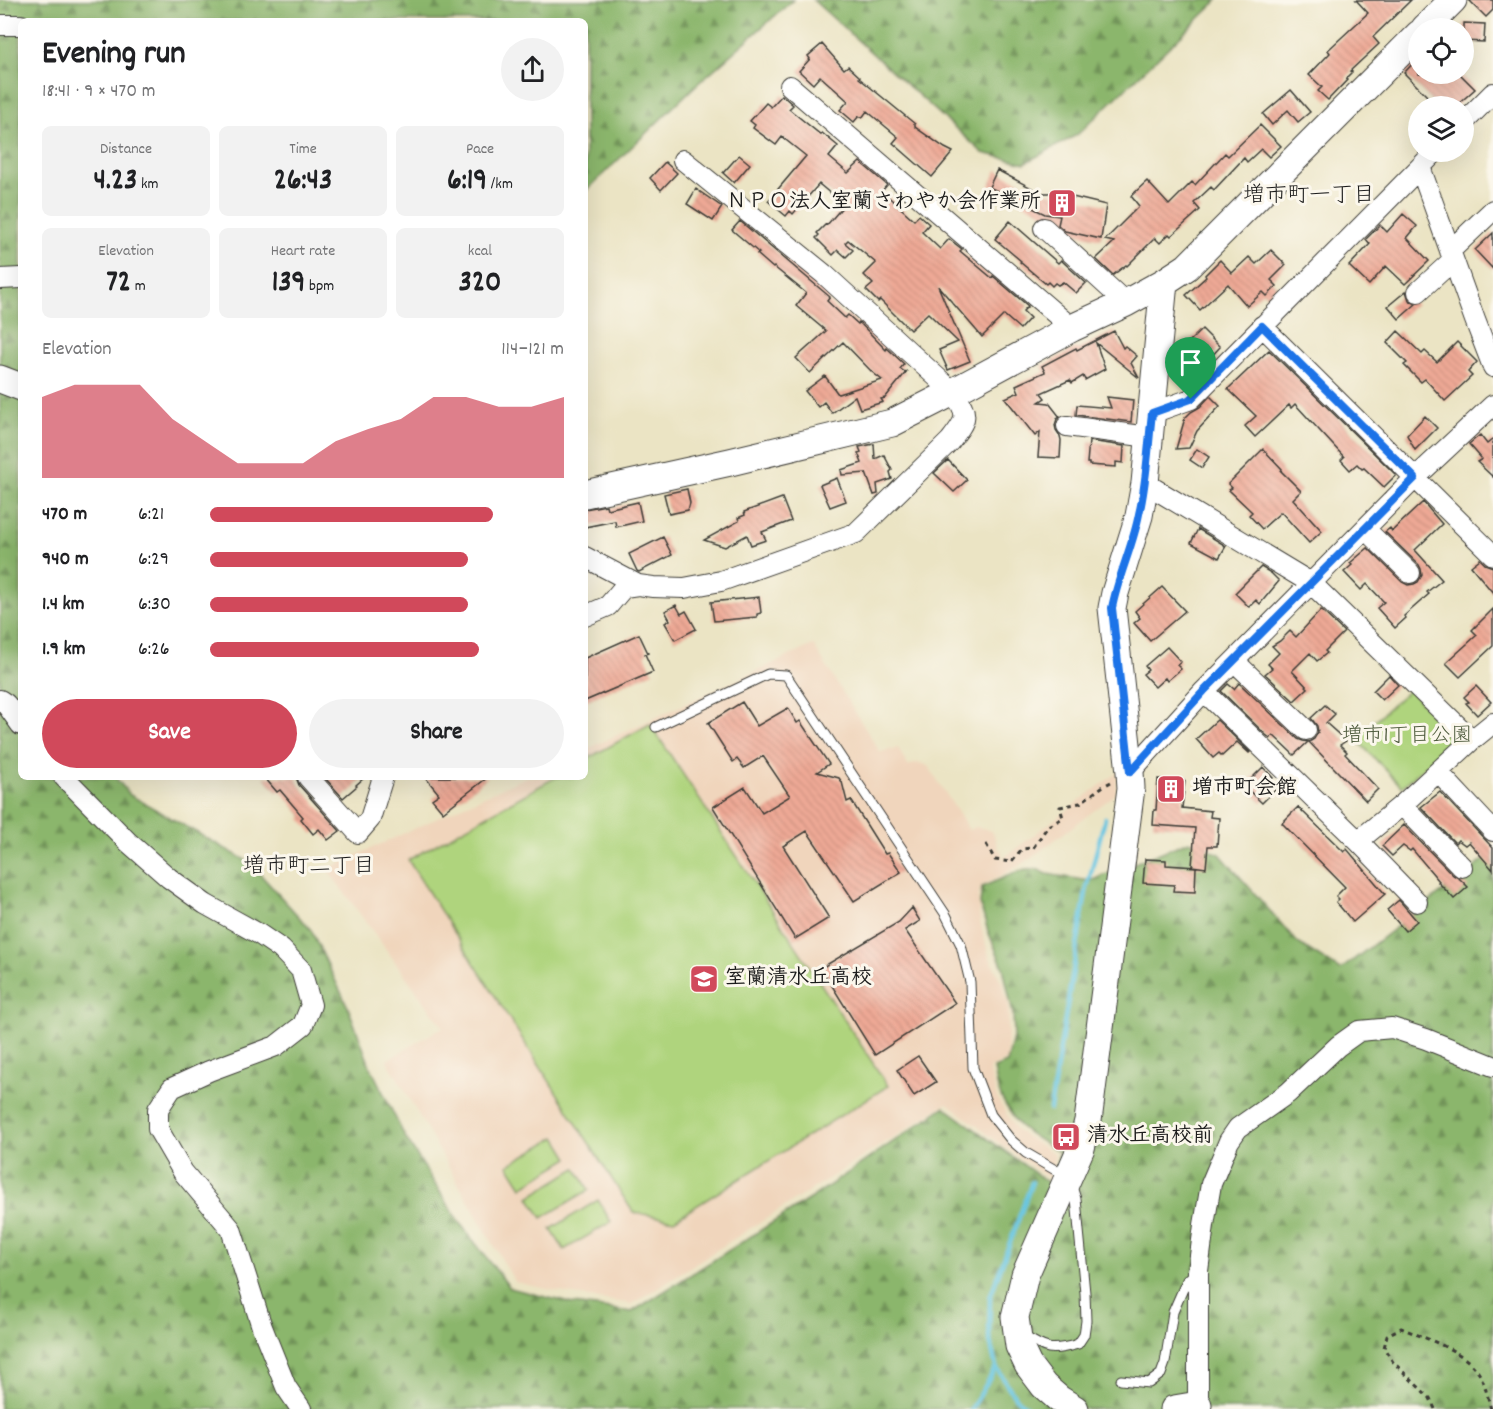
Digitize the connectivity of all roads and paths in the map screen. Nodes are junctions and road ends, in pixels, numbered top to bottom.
1 (1453, 0) edge
2 (1435, 18) edge
3 (0, 25) edge
4 (18, 25) edge
5 (1408, 45) edge
6 (790, 86) dead end
7 (1493, 93) edge
8 (1474, 112) edge
9 (683, 160) dead end
10 (1425, 162) edge
11 (1420, 167) junction
12 (1493, 210) edge
13 (1044, 228) dead end
14 (1451, 255) junction
15 (18, 278) edge
16 (0, 279) edge
17 (1164, 282) junction
18 (1418, 292) dead end
19 (1126, 303) junction
20 (1262, 326) junction
21 (1072, 328) junction
22 (1493, 367) edge
23 (0, 379) edge
24 (18, 386) edge
25 (953, 392) junction
26 (1493, 405) edge
27 (1150, 425) junction
28 (1067, 426) dead end
29 (1415, 478) junction
30 (1145, 483) junction
31 (588, 493) edge
32 (1365, 529) junction
33 (1493, 555) edge
34 (588, 559) edge
35 (1410, 573) dead end
36 (1311, 583) junction
37 (638, 585) junction
38 (588, 615) edge
39 (1234, 661) junction
40 (1204, 691) junction
41 (0, 700) edge
42 (18, 721) edge
43 (1493, 723) edge
44 (656, 727) dead end
45 (1306, 729) dead end
46 (1472, 740) junction
47 (1130, 772) junction
48 (1438, 772) junction
49 (67, 780) edge
50 (311, 780) edge
51 (382, 780) edge
52 (1402, 806) junction
53 (1493, 831) edge
54 (1358, 841) junction
55 (986, 844) dead end
56 (1462, 867) dead end
57 (1417, 902) dead end
58 (1493, 1066) edge
59 (1069, 1178) junction
60 (1198, 1271) junction
61 (1017, 1332) junction
62 (1121, 1380) dead end
63 (1190, 1408) edge
64 (301, 1409) edge
65 (1075, 1409) edge
66 (1435, 1409) edge
67 (1491, 1409) edge

1 - 2 street
3 - 4 street
5 - 17 street
6 - 21 street
7 - 8 street
9 - 25 street
10 - 11 street
11 - 14 street
11 - 20 street
12 - 14 street
13 - 19 street
14 - 18 street
14 - 22 street
15 - 16 street
17 - 19 street
17 - 27 street
19 - 21 street
20 - 27 street
20 - 29 street
21 - 25 street
23 - 24 street
25 - 31 street
25 - 37 street
26 - 29 street
27 - 28 street
27 - 30 street
29 - 32 street
29 - 33 street
30 - 36 street
30 - 47 street
32 - 35 street
32 - 36 street
34 - 37 street
36 - 39 street
36 - 46 street
37 - 38 street
39 - 40 street
39 - 45 street
40 - 47 street
40 - 54 street
41 - 42 street
43 - 46 street
44 - 59 lane
46 - 48 street
47 - 55 path
47 - 59 street
48 - 52 street
48 - 53 street
49 - 64 street
50 - 51 street
52 - 54 street
52 - 56 street
54 - 57 street
58 - 60 street
59 - 61 street
59 - 61 lane
60 - 62 lane
60 - 63 street
61 - 65 street
66 - 67 path

